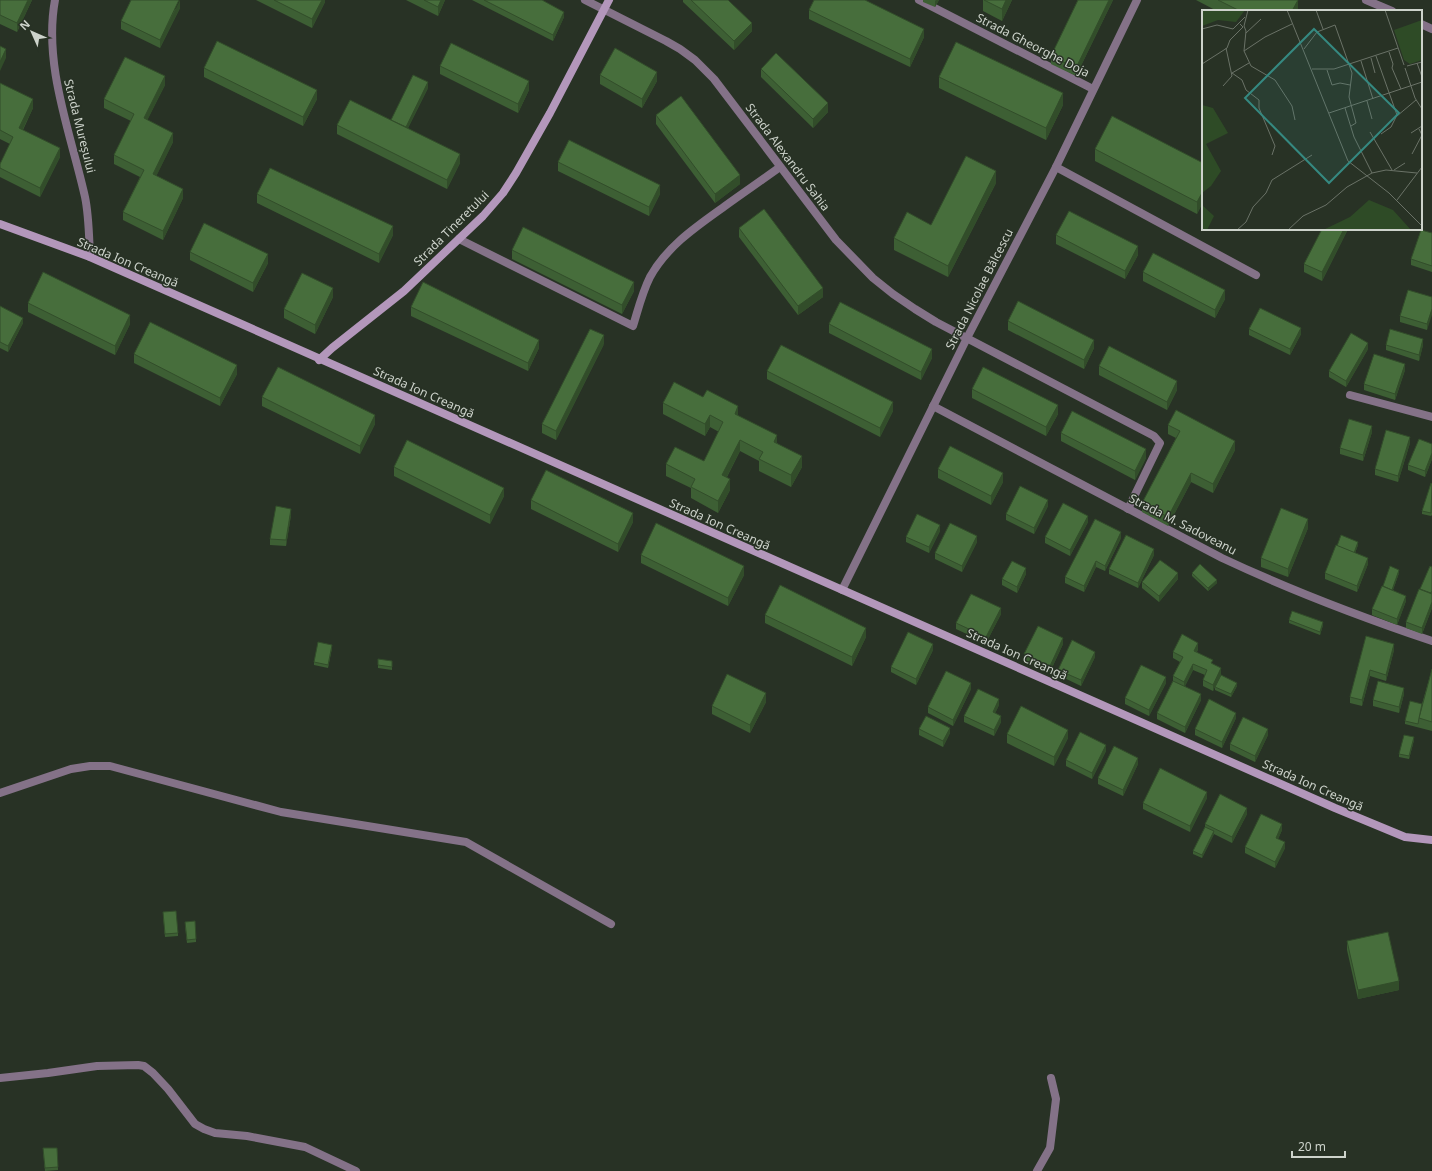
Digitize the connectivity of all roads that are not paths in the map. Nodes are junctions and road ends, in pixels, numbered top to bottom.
1 (55, 0) edge
2 (585, 0) edge
3 (609, 0) edge
4 (919, 0) edge
5 (1137, 0) edge
6 (1366, 0) edge
7 (604, 10) junction
8 (1390, 10) edge
9 (1422, 24) edge
10 (1432, 28) edge
11 (1093, 89) junction
12 (780, 167) junction
13 (1056, 167) junction
14 (0, 224) edge
15 (459, 239) junction
16 (90, 257) junction
17 (1256, 275) dead end
18 (967, 338) junction
19 (319, 360) junction
20 (1350, 395) dead end
21 (933, 406) junction
22 (1432, 417) edge
23 (1128, 509) junction
24 (842, 590) junction
25 (1432, 641) edge
26 (0, 793) edge
27 (1432, 840) edge
28 (611, 924) dead end
29 (0, 1078) edge
30 (1051, 1078) dead end
31 (356, 1171) edge
32 (1037, 1171) edge

1 - 16 street, Strada Mureșului
2 - 7 street, Strada Alexandru Sahia
3 - 7 street, Strada Tineretului
4 - 11 street, Strada Gheorghe Doja
5 - 11 street, Strada Nicolae Bălcescu
6 - 8 street
7 - 12 street, Strada Alexandru Sahia
7 - 15 street, Strada Tineretului
9 - 10 street
11 - 13 street, Strada Nicolae Bălcescu
12 - 15 street
12 - 18 street, Strada Alexandru Sahia
13 - 17 street
13 - 18 street, Strada Nicolae Bălcescu
14 - 16 street, Strada Ion Creangă
15 - 19 street, Strada Tineretului
16 - 19 street, Strada Ion Creangă
18 - 21 street, Strada Nicolae Bălcescu
18 - 23 street, Strada Alexandru Sahia
19 - 24 street, Strada Ion Creangă
20 - 22 street
21 - 23 street, Strada M. Sadoveanu
21 - 24 street, Strada Nicolae Bălcescu
23 - 25 street, Strada M. Sadoveanu
24 - 27 street, Strada Ion Creangă
26 - 28 street
29 - 31 street
30 - 32 street

